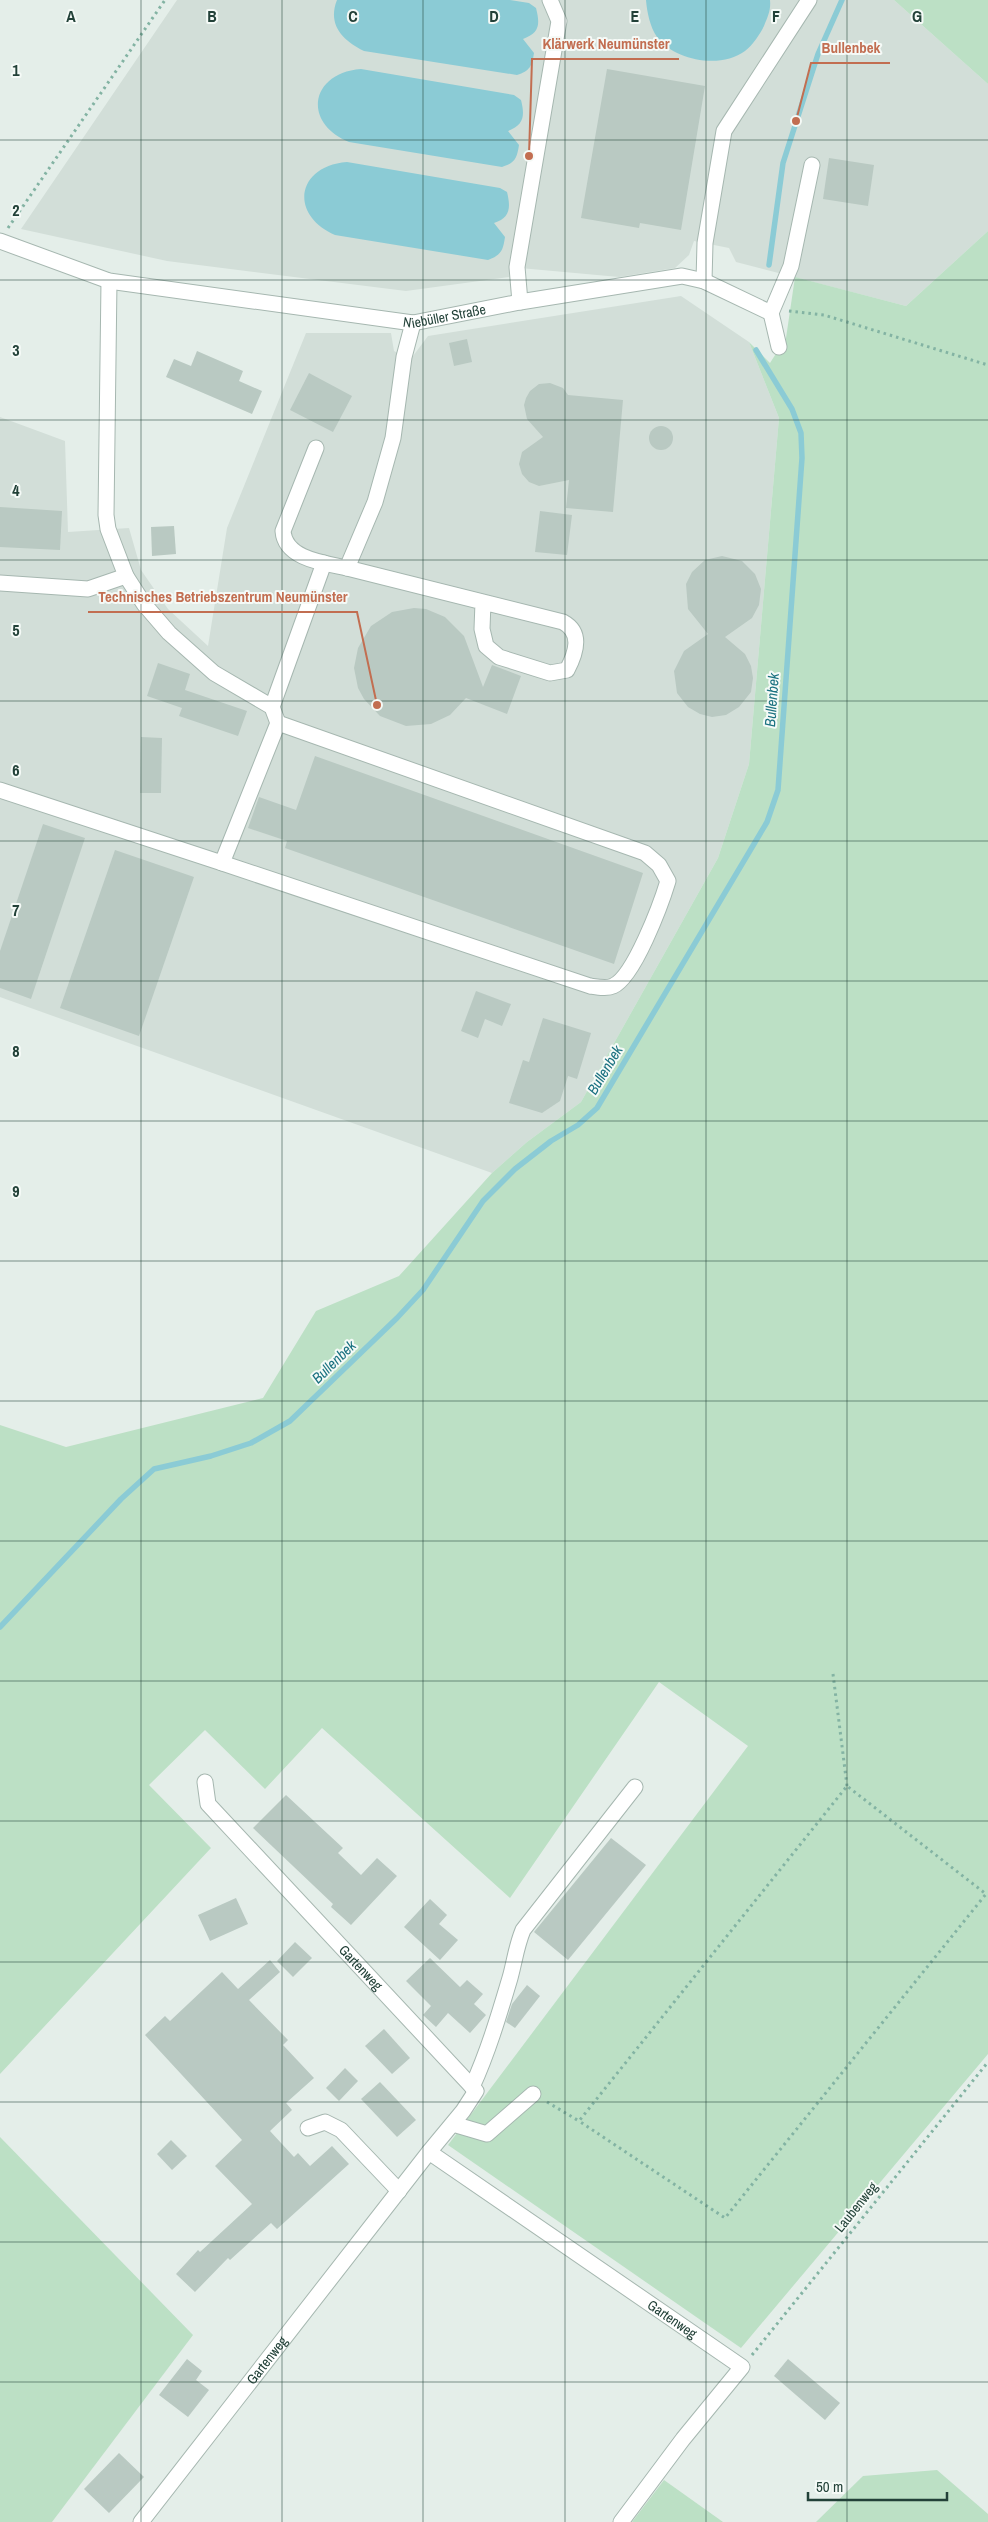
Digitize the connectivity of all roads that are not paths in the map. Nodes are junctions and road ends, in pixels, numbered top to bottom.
1 (550, 0) edge
2 (809, 0) edge
3 (812, 164) dead end
4 (3, 236) edge
5 (109, 282) junction
6 (704, 282) junction
7 (520, 302) junction
8 (771, 313) junction
9 (413, 323) junction
10 (779, 347) dead end
11 (316, 448) dead end
12 (324, 563) junction
13 (347, 568) junction
14 (126, 576) junction
15 (0, 583) edge
16 (483, 602) junction
17 (272, 707) junction
18 (278, 723) junction
19 (0, 790) edge
20 (222, 863) junction
21 (205, 1782) dead end
22 (635, 1787) dead end
23 (472, 2087) junction
24 (533, 2094) road end
25 (453, 2124) junction
26 (308, 2128) dead end
27 (429, 2152) junction
28 (399, 2191) junction
29 (141, 2522) edge
30 (621, 2522) edge

1 - 7 street
2 - 6 street
3 - 8 street
4 - 5 street, Niebüller Straße
5 - 9 street, Niebüller Straße
5 - 14 street
6 - 7 street, Niebüller Straße
6 - 8 street, Niebüller Straße
7 - 9 street, Niebüller Straße
8 - 10 street
9 - 13 street
11 - 12 street
12 - 13 street
12 - 17 street
13 - 16 street
14 - 15 street
14 - 17 street
16 - 16 street
17 - 18 street
18 - 20 street
18 - 20 street
19 - 20 street
21 - 23 street, Gartenweg
22 - 23 street
23 - 25 street, Gartenweg
24 - 25 street
25 - 27 street, Gartenweg
26 - 28 street
27 - 28 street, Gartenweg
27 - 30 street, Gartenweg
28 - 29 street, Gartenweg

